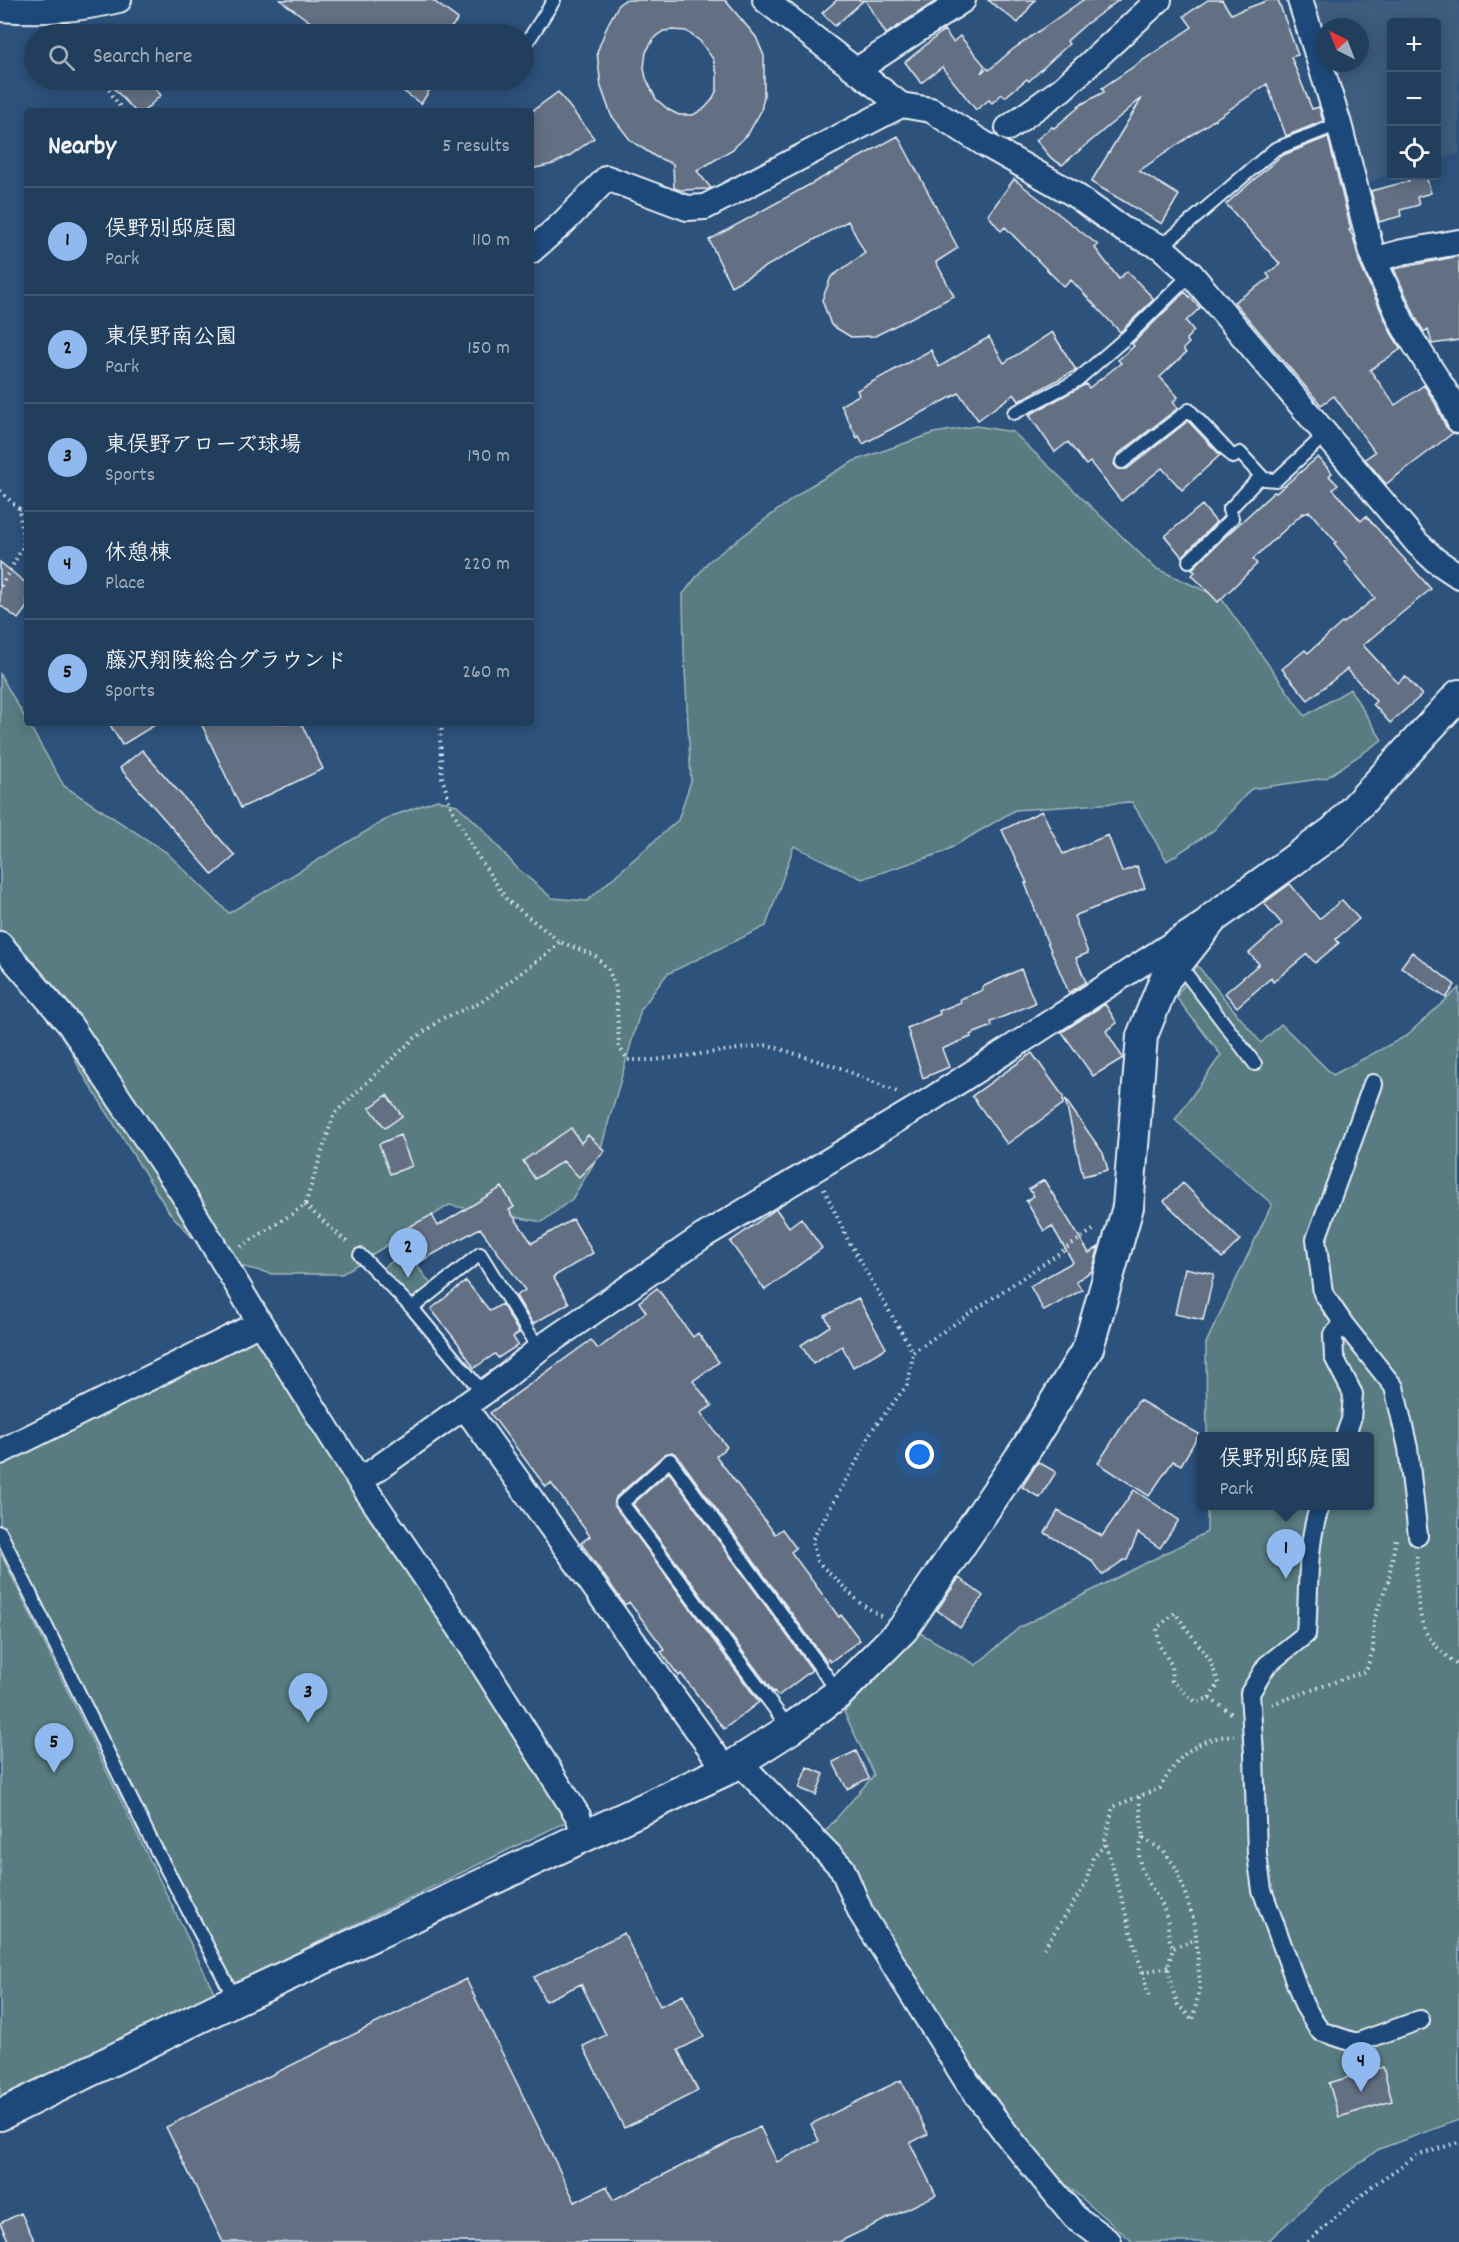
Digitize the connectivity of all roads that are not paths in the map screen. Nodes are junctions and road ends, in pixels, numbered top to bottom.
1 (119, 0) edge
2 (554, 0) edge
3 (765, 0) edge
4 (963, 0) edge
5 (1159, 0) edge
6 (1300, 0) edge
7 (24, 5) edge
8 (0, 9) edge
9 (534, 31) edge
10 (857, 70) junction
11 (901, 105) junction
12 (1339, 124) junction
13 (1008, 128) dead end
14 (1459, 242) edge
15 (534, 248) edge
16 (1161, 248) junction
17 (1374, 260) junction
18 (1191, 274) junction
19 (1014, 413) dead end
20 (1459, 421) edge
21 (1326, 434) junction
22 (1122, 462) dead end
23 (1261, 476) junction
24 (1190, 561) dead end
25 (1459, 576) edge
26 (1459, 694) edge
27 (1212, 918) junction
28 (0, 944) edge
29 (1177, 962) junction
30 (1255, 1064) dead end
31 (1373, 1084) dead end
32 (360, 1255) road end
33 (412, 1308) junction
34 (260, 1323) junction
35 (1344, 1324) junction
36 (539, 1349) junction
37 (473, 1399) junction
38 (1347, 1432) edge
39 (0, 1452) edge
40 (360, 1481) junction
41 (1319, 1510) edge
42 (0, 1532) edge
43 (1418, 1536) road end
44 (839, 1693) junction
45 (790, 1729) junction
46 (733, 1766) junction
47 (584, 1835) junction
48 (235, 2000) junction
49 (1420, 2020) dead end
50 (0, 2115) edge
51 (1108, 2242) edge

1 - 7 street
2 - 9 lane
3 - 10 street
4 - 10 street
5 - 13 street
6 - 12 street
7 - 8 street
10 - 11 street
11 - 15 street
11 - 16 street
12 - 16 lane
12 - 17 street
14 - 17 street
16 - 18 street
17 - 20 street
18 - 19 lane
18 - 21 street
21 - 23 lane
21 - 25 street
22 - 23 lane
23 - 24 lane
26 - 27 street
27 - 29 street
27 - 36 street
28 - 34 street
29 - 30 lane
29 - 44 street
31 - 35 street
32 - 33 lane
33 - 36 lane
33 - 37 lane
34 - 39 street
34 - 40 street
35 - 38 street
35 - 43 street
36 - 37 street
37 - 40 street
37 - 46 street
40 - 47 street
41 - 49 street
42 - 48 lane
44 - 45 street
44 - 45 lane
45 - 46 street
46 - 47 street
46 - 51 street
47 - 48 street
48 - 50 street

